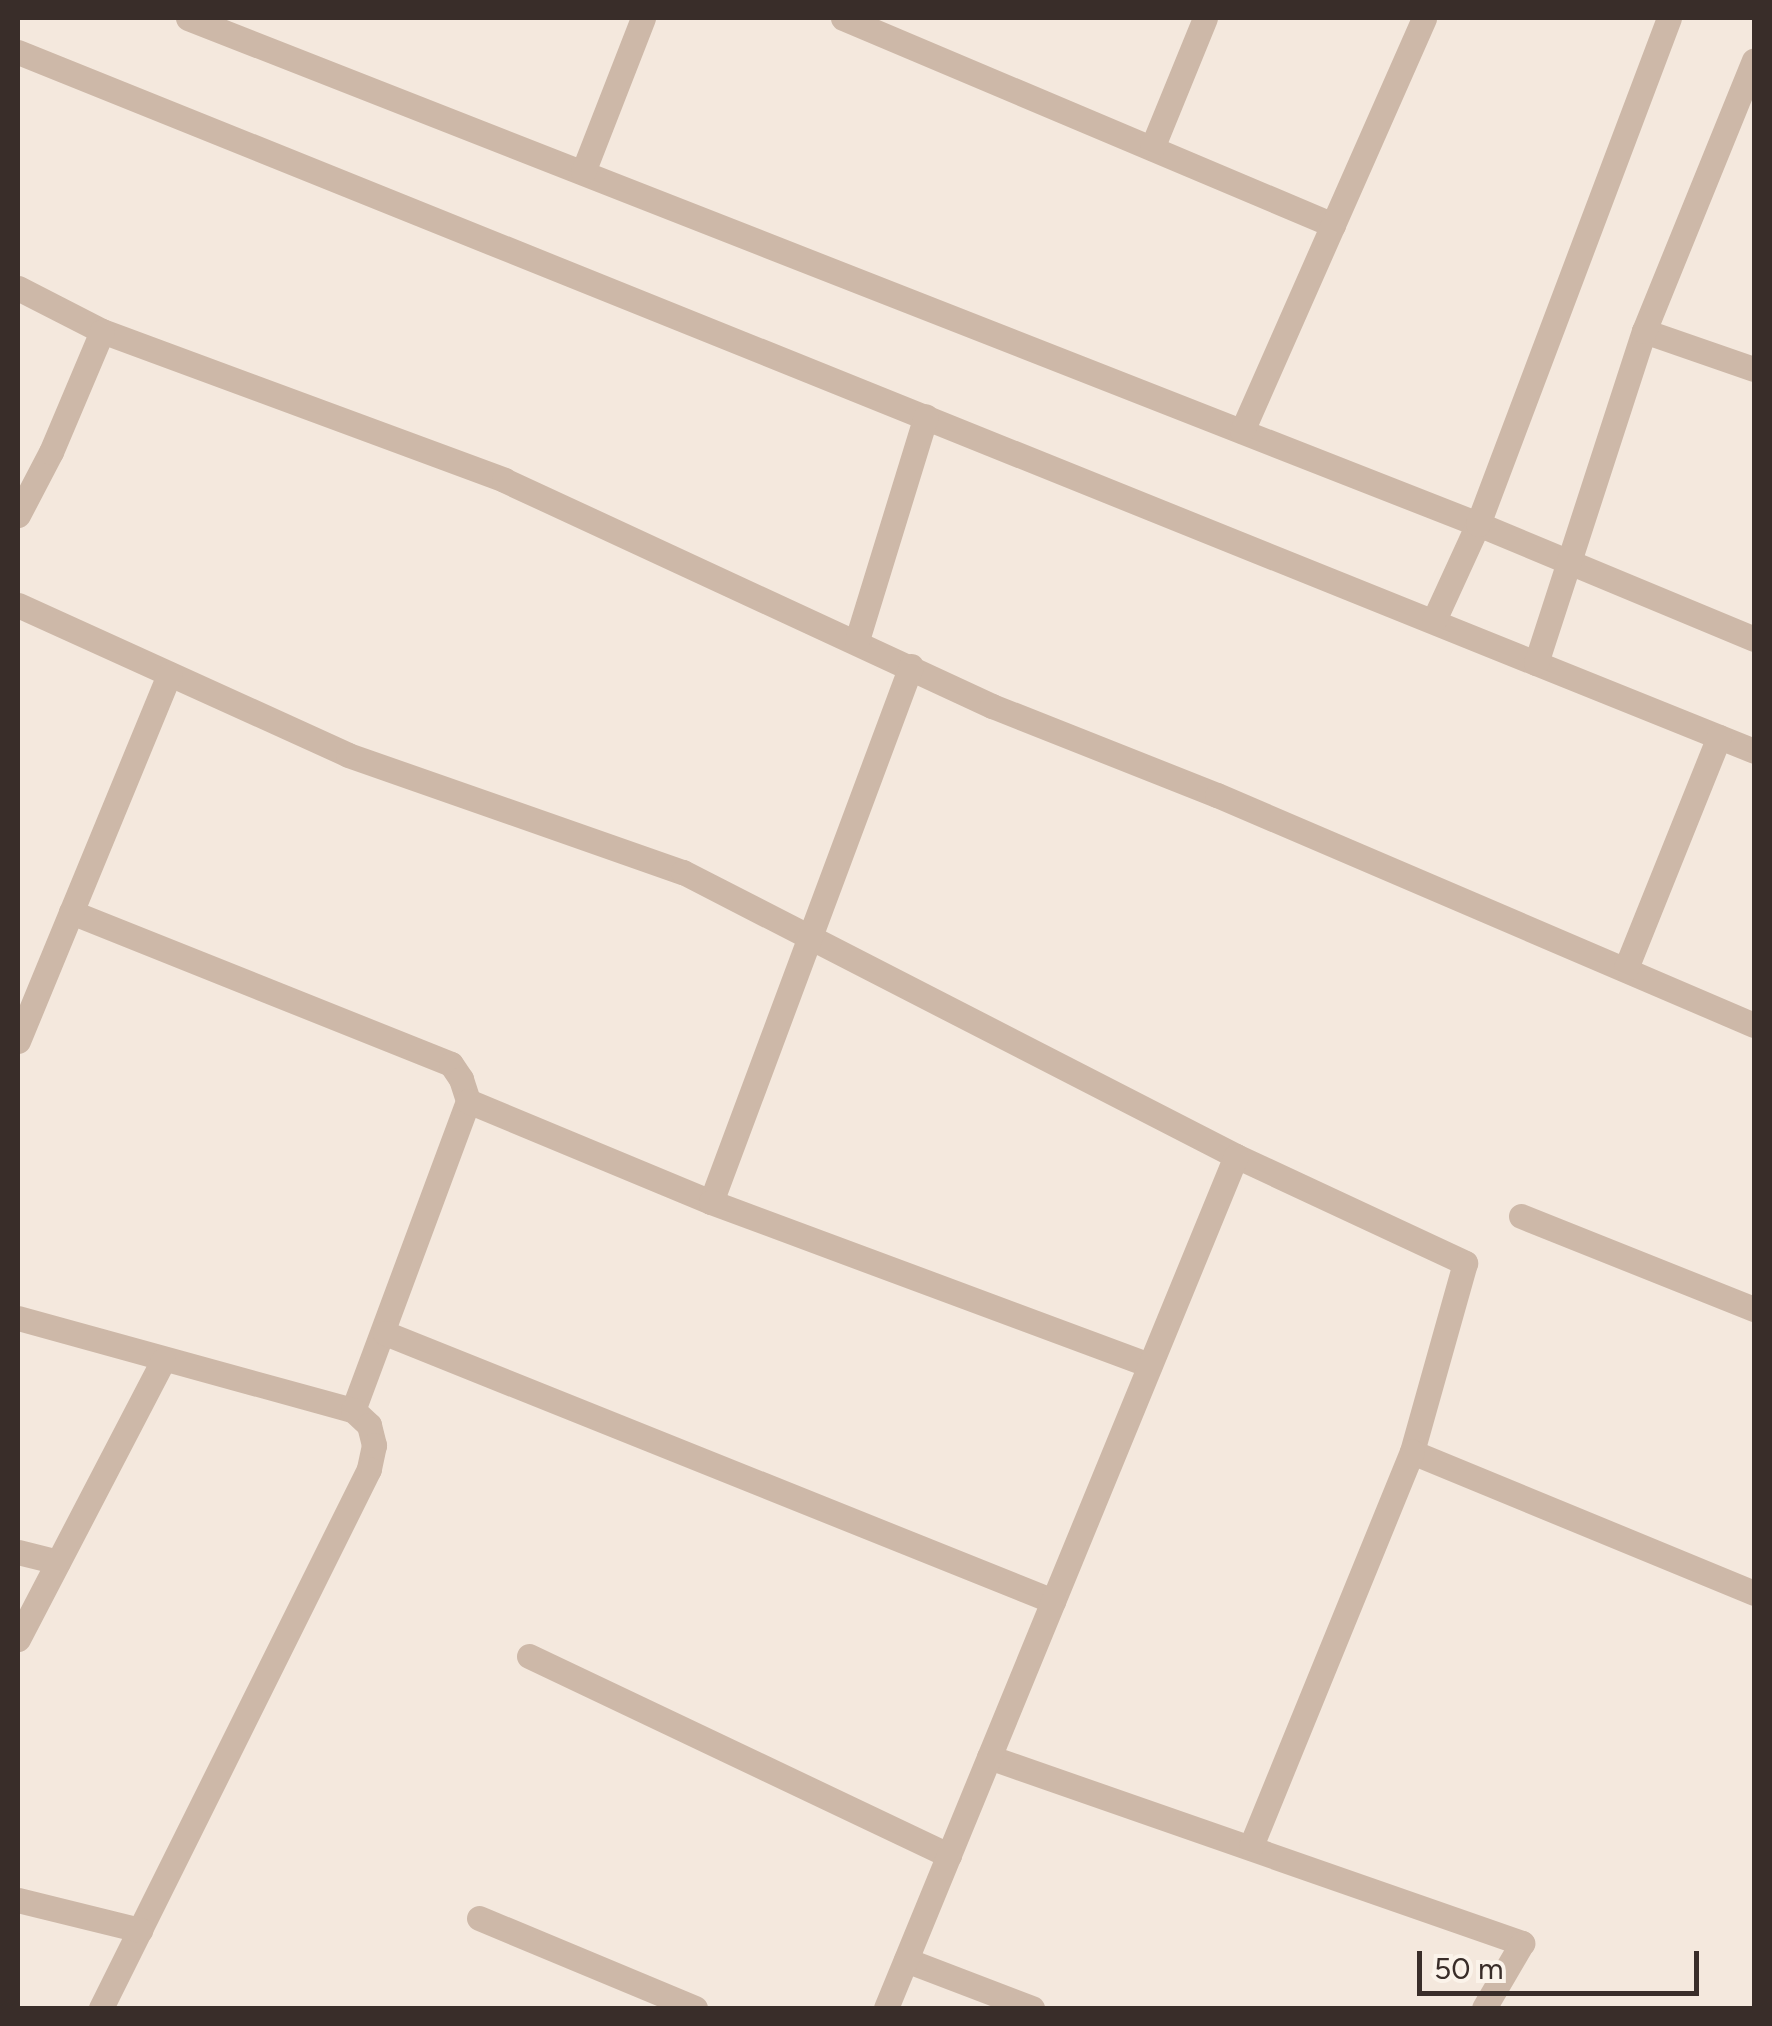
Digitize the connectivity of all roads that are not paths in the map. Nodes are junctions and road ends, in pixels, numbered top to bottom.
1 (188, 18) edge
2 (643, 18) edge
3 (843, 18) edge
4 (1205, 18) edge
5 (1424, 18) edge
6 (1669, 18) edge
7 (18, 52) edge
8 (1754, 60) edge
9 (1152, 148) junction
10 (583, 172) junction
11 (1333, 225) junction
12 (18, 288) edge
13 (102, 331) junction
14 (1644, 331) junction
15 (1754, 369) edge
16 (926, 416) junction
17 (1242, 431) junction
18 (18, 515) edge
19 (1478, 524) junction
20 (1570, 561) junction
21 (18, 606) edge
22 (1434, 620) junction
23 (1754, 639) edge
24 (857, 640) junction
25 (1536, 663) junction
26 (911, 666) junction
27 (169, 674) junction
28 (1719, 737) junction
29 (1754, 751) edge
30 (71, 912) junction
31 (812, 935) junction
32 (1626, 968) junction
33 (1754, 1026) edge
34 (18, 1041) edge
35 (468, 1100) junction
36 (1236, 1156) junction
37 (711, 1202) junction
38 (1520, 1216) dead end
39 (1754, 1309) edge
40 (18, 1318) edge
41 (385, 1334) junction
42 (163, 1360) junction
43 (1150, 1365) junction
44 (353, 1410) junction
45 (1412, 1452) junction
46 (18, 1552) edge
47 (58, 1562) junction
48 (1754, 1593) edge
49 (1053, 1601) junction
50 (18, 1639) edge
51 (529, 1656) dead end
52 (989, 1757) junction
53 (1251, 1846) junction
54 (949, 1855) junction
55 (18, 1900) edge
56 (479, 1918) dead end
57 (140, 1930) junction
58 (906, 1960) junction
59 (100, 2008) edge
60 (695, 2008) edge
61 (886, 2008) edge
62 (1032, 2008) edge
63 (1484, 2008) edge

1 - 10 street
2 - 10 street
3 - 9 street
4 - 9 street
5 - 11 street
6 - 19 street
7 - 16 street
8 - 14 street
9 - 11 street
10 - 17 street
11 - 17 street
12 - 13 street
13 - 18 street
13 - 24 street
14 - 15 street
14 - 20 street
16 - 22 street
16 - 24 street
17 - 19 street
19 - 20 street
19 - 22 street
20 - 23 street
20 - 25 street
21 - 27 street
22 - 25 street
24 - 26 street
25 - 28 street
26 - 31 street
26 - 32 street
27 - 30 street
27 - 31 street
28 - 29 street
28 - 32 street
30 - 34 street
30 - 35 street
31 - 36 street
31 - 37 street
32 - 33 street
35 - 37 street
35 - 41 street
36 - 43 street
36 - 45 street
37 - 43 street
38 - 39 street
40 - 42 street
41 - 44 street
41 - 49 street
42 - 44 street
42 - 47 street
43 - 49 street
44 - 57 street
45 - 48 street
45 - 53 street
46 - 47 street
47 - 50 street
49 - 52 street
51 - 54 street
52 - 53 street
52 - 54 street
53 - 63 street
54 - 58 street
55 - 57 street
56 - 60 street
57 - 59 street
58 - 61 street
58 - 62 street

